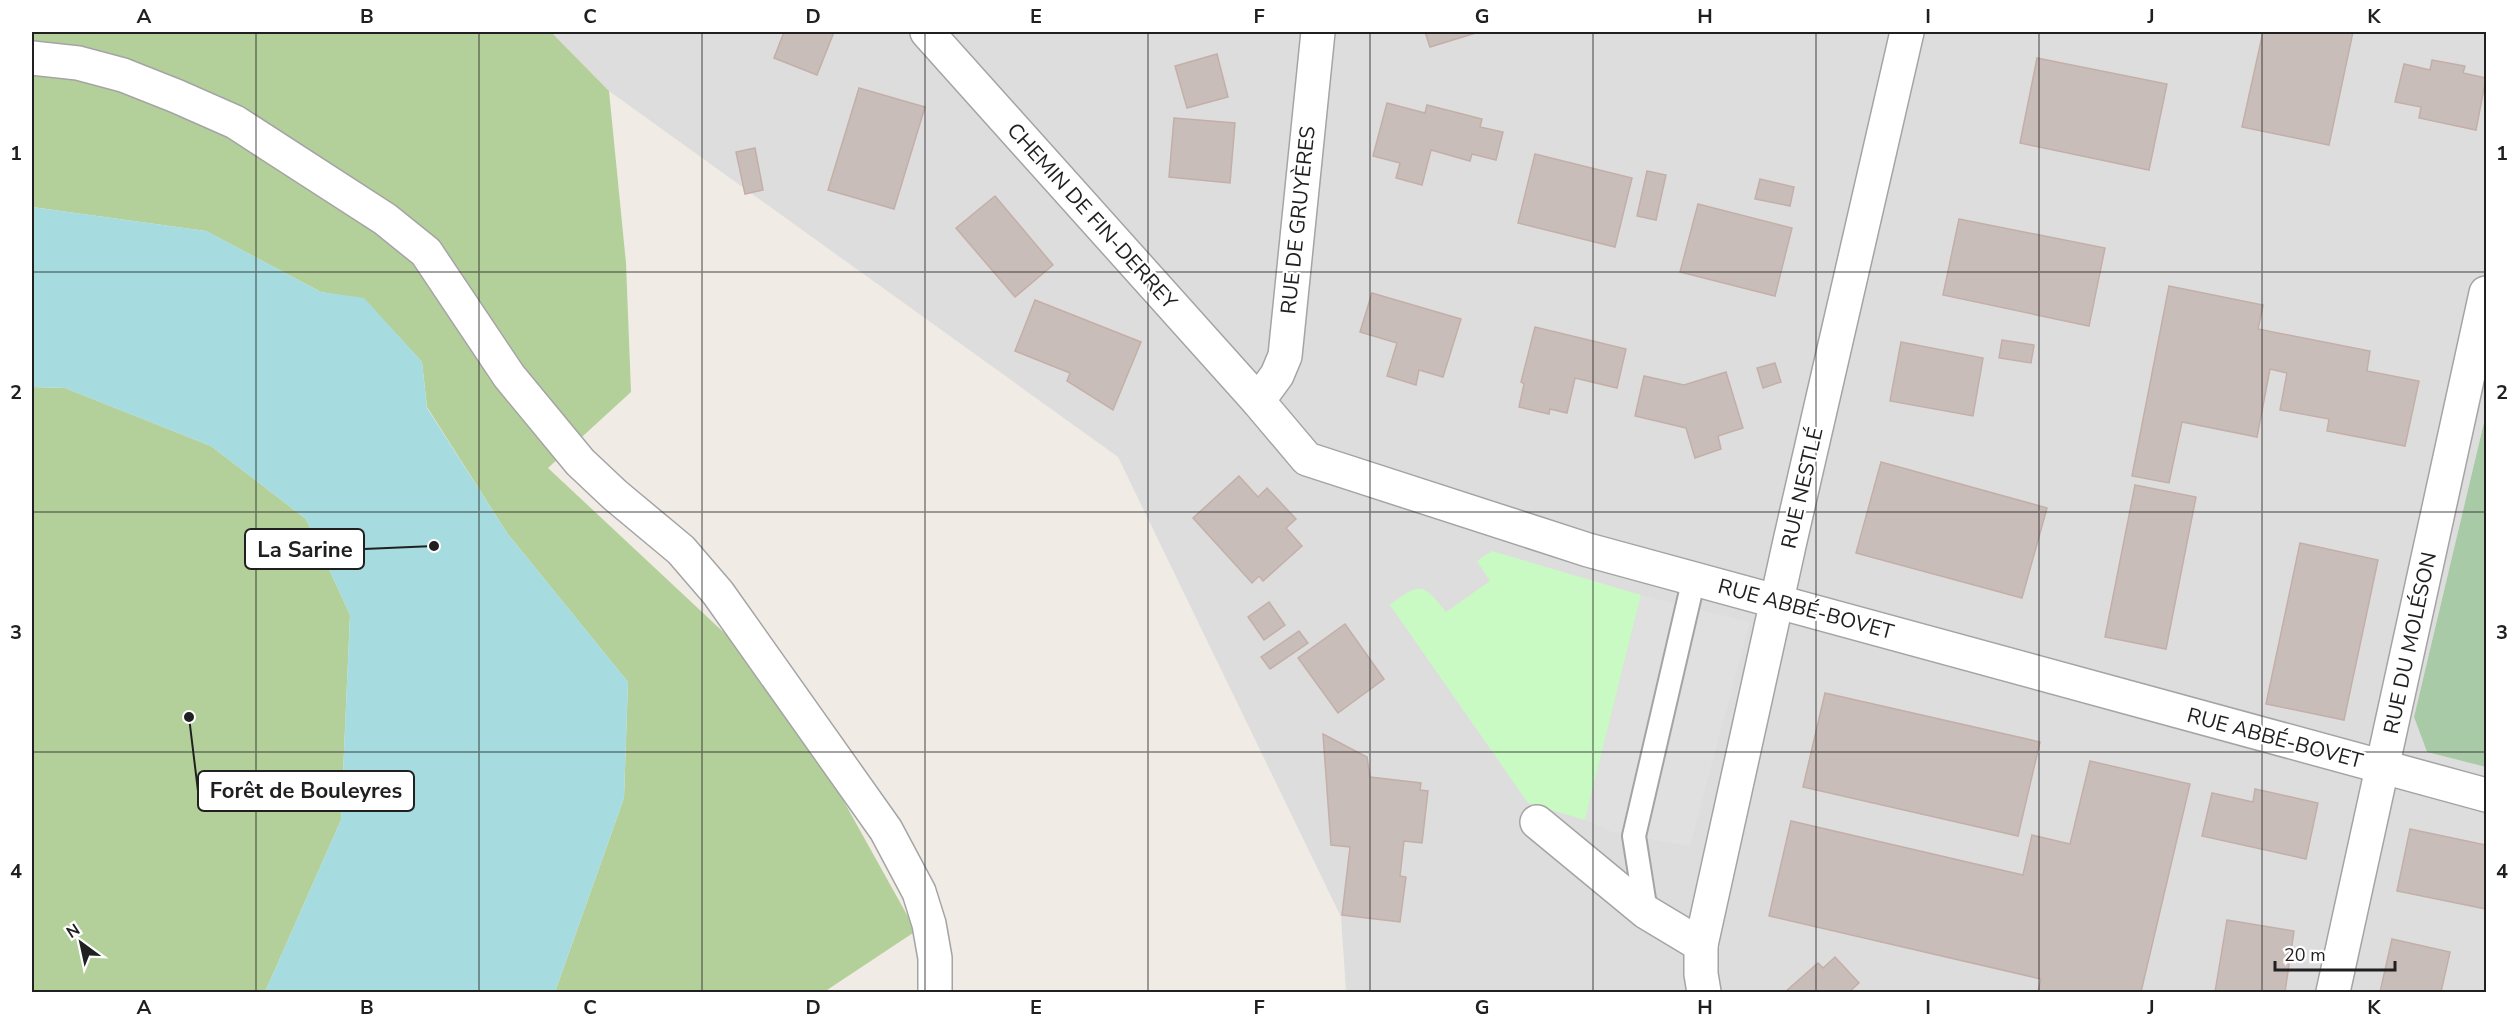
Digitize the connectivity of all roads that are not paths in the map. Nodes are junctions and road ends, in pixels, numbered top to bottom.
1 (927, 32) edge
2 (1318, 32) edge
3 (1907, 32) edge
4 (32, 58) edge
5 (2487, 293) edge
6 (1258, 400) junction
7 (1694, 578) junction
8 (1776, 601) junction
9 (2382, 767) junction
10 (2487, 795) edge
11 (1537, 822) dead end
12 (1646, 912) junction
13 (1701, 945) junction
14 (935, 993) edge
15 (1704, 993) edge
16 (2333, 993) edge

1 - 6 street, CHEMIN DE FIN-DERREY
2 - 6 street, RUE DE GRUYÈRES
3 - 8 street, RUE NESTLÉ
4 - 14 street
5 - 9 street, RUE DU MOLÉSON
6 - 7 street, RUE ABBÉ-BOVET
7 - 8 street, RUE ABBÉ-BOVET
7 - 12 lane
8 - 9 street, RUE ABBÉ-BOVET
8 - 13 street, RUE NESTLÉ
9 - 10 street, RUE ABBÉ-BOVET
9 - 16 street, RUE DU MOLÉSON
11 - 12 street
12 - 13 street
13 - 15 street, RUE NESTLÉ

